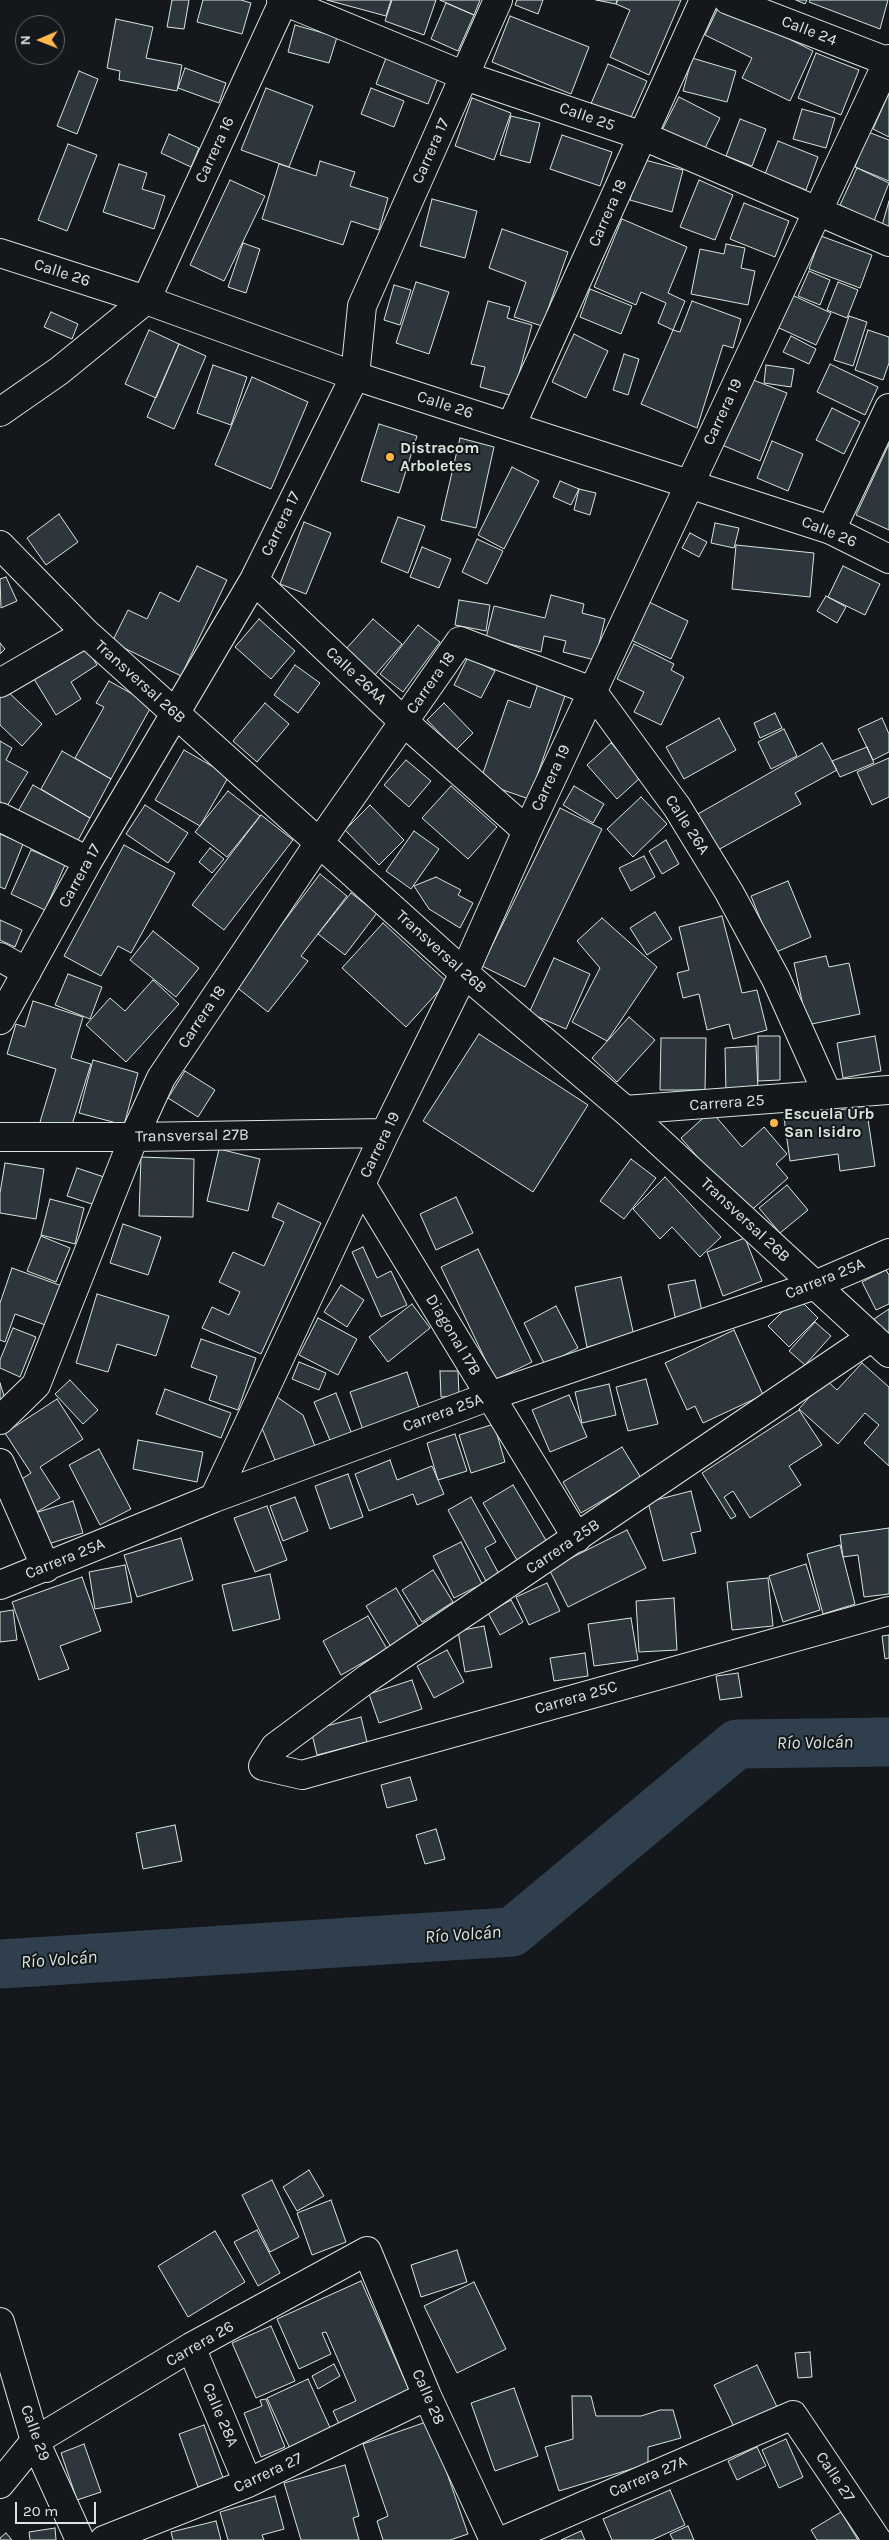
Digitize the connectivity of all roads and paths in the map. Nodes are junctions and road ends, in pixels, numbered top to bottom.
1 (283, 0) edge
2 (498, 0) edge
3 (704, 0) edge
4 (728, 0) edge
5 (889, 61) edge
6 (465, 76) junction
7 (643, 136) junction
8 (817, 212) junction
9 (889, 242) edge
10 (0, 253) edge
11 (146, 300) junction
12 (355, 376) junction
13 (889, 408) edge
14 (0, 412) edge
15 (511, 426) junction
16 (690, 483) junction
17 (831, 530) junction
18 (0, 545) edge
19 (889, 559) edge
20 (254, 580) junction
21 (86, 632) junction
22 (0, 683) edge
23 (592, 692) junction
24 (176, 714) junction
25 (404, 722) junction
26 (0, 817) edge
27 (527, 831) junction
28 (319, 843) junction
29 (88, 861) junction
30 (0, 957) edge
31 (27, 972) junction
32 (464, 973) junction
33 (0, 1020) edge
34 (889, 1090) edge
35 (828, 1095) junction
36 (625, 1110) junction
37 (385, 1133) junction
38 (0, 1137) edge
39 (134, 1137) junction
40 (361, 1184) junction
41 (889, 1253) edge
42 (815, 1285) junction
43 (880, 1345) edge
44 (490, 1396) junction
45 (0, 1420) edge
46 (0, 1463) edge
47 (214, 1498) junction
48 (577, 1538) junction
49 (46, 1568) junction
50 (0, 1585) edge
51 (889, 1611) edge
52 (263, 1766) joint
53 (367, 2252) joint
54 (0, 2322) edge
55 (191, 2347) junction
56 (427, 2396) junction
57 (793, 2415) joint
58 (35, 2440) junction
59 (248, 2483) junction
60 (0, 2484) edge
61 (80, 2540) edge
62 (104, 2540) edge
63 (494, 2540) edge
64 (504, 2540) edge
65 (877, 2540) edge

1 - 6 street, Calle 25
1 - 11 street, Carrera 16
2 - 6 street, Carrera 17
3 - 7 street, Carrera 18
4 - 5 street, Calle 24
5 - 8 street, Carrera 19
6 - 7 street, Calle 25
6 - 12 street, Carrera 17
7 - 8 street, Calle 25
7 - 15 street, Carrera 18
8 - 9 street, Calle 25
8 - 16 street, Carrera 19
10 - 11 street, Calle 26
11 - 12 street, Calle 26
11 - 14 street
12 - 15 street, Calle 26
12 - 20 street, Carrera 17
13 - 17 street
15 - 16 street, Calle 26
16 - 17 street, Calle 26
16 - 23 street, Carrera 19
17 - 19 street, Calle 26
18 - 21 street, Transversal 26B
20 - 24 street, Carrera 17
20 - 25 street, Calle 26AA
21 - 22 street
21 - 24 street, Transversal 26B
23 - 25 street, Carrera 18
23 - 27 street, Carrera 19
23 - 35 street, Calle 26A
24 - 28 street, Transversal 26B
24 - 29 street, Carrera 17
25 - 27 street, Calle 26AA
25 - 28 street, Carrera 18
26 - 29 street
27 - 32 street, Carrera 19
28 - 32 street, Transversal 26B
28 - 39 street, Carrera 18
29 - 31 street, Carrera 17
30 - 31 street
31 - 33 street, Carrera 17
32 - 36 street, Transversal 26B
32 - 37 street, Carrera 19
34 - 35 street, Carrera 25
35 - 36 street, Carrera 25
36 - 42 street, Transversal 26B
37 - 39 street, Transversal 27B
37 - 40 street, Carrera 19
38 - 39 street, Transversal 27B
39 - 45 street, Carrera 18
40 - 44 street, Diagonal 17B
40 - 47 street, Carrera 19
41 - 42 street, Carrera 25A
42 - 43 street, Transversal 26B
42 - 44 street, Carrera 25A
43 - 48 street, Carrera 25B
44 - 47 street, Carrera 25A
44 - 48 street, Diagonal 17B
46 - 49 street
47 - 49 street, Carrera 25A
48 - 52 street, Carrera 25B
49 - 50 street, Carrera 25A
51 - 52 street, Carrera 25C
53 - 55 street, Carrera 26
53 - 56 street, Calle 28
54 - 58 street, Calle 29
55 - 58 street, Carrera 26
55 - 59 street, Calle 28A
56 - 59 street, Carrera 27
56 - 63 street, Calle 28
57 - 64 street, Carrera 27A
57 - 65 street, Calle 27
58 - 60 street
58 - 61 street, Calle 29
59 - 62 street, Carrera 27

